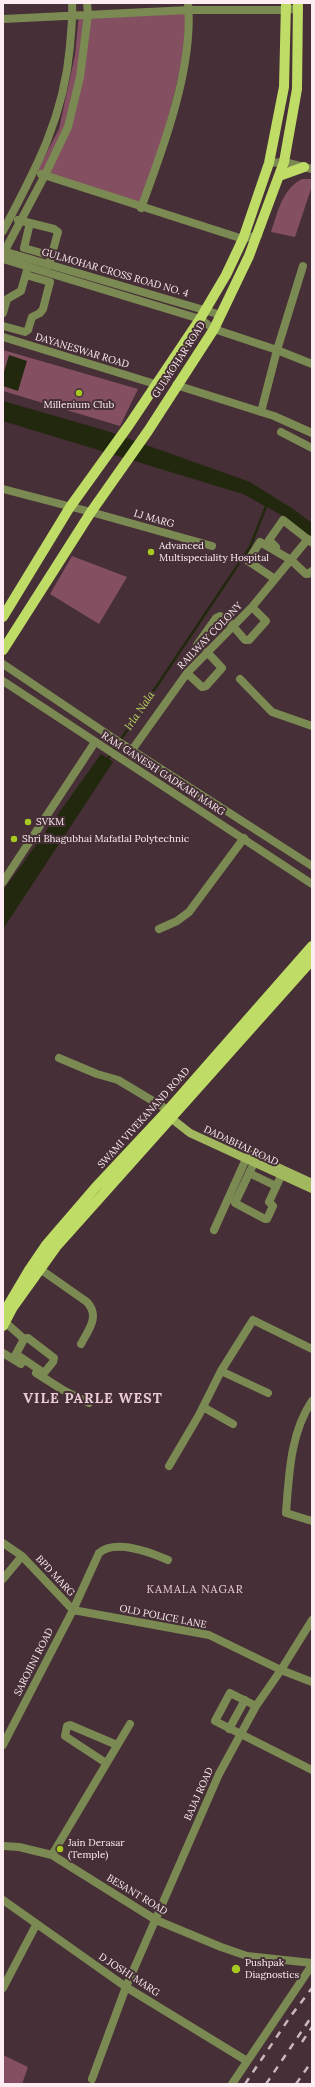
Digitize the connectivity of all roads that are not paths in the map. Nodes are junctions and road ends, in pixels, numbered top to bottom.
1 (72, 3) edge
2 (87, 3) edge
3 (299, 5) edge
4 (286, 6) edge
5 (188, 7) edge
6 (88, 14) junction
7 (73, 15) junction
8 (3, 19) edge
9 (284, 162) junction
10 (269, 163) junction
11 (308, 168) edge
12 (34, 172) junction
13 (45, 175) junction
14 (279, 176) junction
15 (141, 208) junction
16 (10, 218) junction
17 (21, 221) junction
18 (30, 223) junction
19 (3, 231) edge
20 (258, 235) junction
21 (243, 239) junction
22 (3, 254) edge
23 (52, 256) junction
24 (49, 265) junction
25 (303, 266) dead end
26 (27, 271) junction
27 (3, 313) edge
28 (203, 315) junction
29 (221, 315) junction
30 (3, 326) edge
31 (214, 329) junction
32 (3, 337) edge
33 (277, 350) junction
34 (312, 364) edge
35 (155, 384) junction
36 (176, 385) junction
37 (261, 412) junction
38 (281, 432) dead end
39 (312, 433) edge
40 (312, 448) edge
41 (3, 488) edge
42 (70, 507) junction
43 (91, 512) junction
44 (310, 541) edge
45 (212, 546) dead end
46 (292, 559) junction
47 (312, 570) edge
48 (275, 579) junction
49 (252, 607) junction
50 (3, 617) edge
51 (232, 627) junction
52 (197, 645) dead end
53 (3, 650) edge
54 (207, 652) junction
55 (3, 664) edge
56 (187, 672) junction
57 (240, 679) dead end
58 (3, 681) edge
59 (312, 726) edge
60 (95, 742) junction
61 (130, 748) junction
62 (244, 838) junction
63 (312, 866) edge
64 (3, 882) edge
65 (312, 884) edge
66 (159, 929) dead end
67 (312, 946) edge
68 (312, 960) edge
69 (59, 1058) dead end
70 (168, 1113) junction
71 (246, 1159) junction
72 (254, 1163) junction
73 (249, 1173) junction
74 (281, 1176) junction
75 (312, 1183) edge
76 (276, 1186) junction
77 (312, 1189) edge
78 (232, 1198) junction
79 (214, 1230) dead end
80 (40, 1269) junction
81 (4, 1321) edge
82 (24, 1339) junction
83 (81, 1344) dead end
84 (312, 1349) edge
85 (3, 1353) edge
86 (221, 1371) junction
87 (268, 1393) dead end
88 (312, 1401) edge
89 (89, 1403) dead end
90 (204, 1407) junction
91 (233, 1424) dead end
92 (169, 1466) dead end
93 (312, 1521) edge
94 (3, 1543) edge
95 (22, 1556) junction
96 (168, 1560) dead end
97 (3, 1579) edge
98 (72, 1610) junction
99 (312, 1620) edge
100 (281, 1670) junction
101 (312, 1682) edge
102 (245, 1700) junction
103 (256, 1706) junction
104 (130, 1724) dead end
105 (229, 1729) junction
106 (239, 1734) junction
107 (3, 1744) edge
108 (116, 1745) junction
109 (106, 1763) junction
110 (312, 1770) edge
111 (3, 1846) edge
112 (52, 1855) junction
113 (3, 1900) edge
114 (156, 1920) junction
115 (36, 1925) junction
116 (312, 1964) edge
117 (126, 1987) junction
118 (3, 1988) edge
119 (247, 2061) junction
120 (92, 2079) dead end
121 (232, 2084) edge

1 - 7 street
2 - 6 street
3 - 4 street
3 - 9 main road, GULMOHAR ROAD
4 - 5 street
4 - 10 main road, GULMOHAR ROAD
5 - 6 street
5 - 15 street
6 - 7 street
6 - 13 street
7 - 8 street
7 - 12 street
9 - 10 street
9 - 11 street
9 - 14 main road, GULMOHAR ROAD
10 - 21 main road, GULMOHAR ROAD
11 - 14 main road
12 - 13 street
12 - 16 street
13 - 15 street
13 - 17 street
14 - 20 main road, GULMOHAR ROAD
15 - 21 street
16 - 17 street
16 - 19 street
17 - 18 street
17 - 22 street
18 - 23 street
18 - 23 street
20 - 21 street
20 - 29 main road, GULMOHAR ROAD
21 - 28 main road, GULMOHAR ROAD
22 - 24 street, GULMOHAR CROSS ROAD NO. 4
22 - 26 street, GULMOHAR CROSS ROAD NO. 4
23 - 24 street
24 - 28 street, GULMOHAR CROSS ROAD NO. 4
25 - 33 street
26 - 27 street
26 - 28 street, GULMOHAR CROSS ROAD NO. 4
26 - 30 street
28 - 29 street, GULMOHAR CROSS ROAD NO. 4
28 - 31 street, GULMOHAR CROSS ROAD NO. 4
28 - 35 main road, GULMOHAR ROAD
29 - 31 main road, GULMOHAR ROAD
31 - 33 street, GULMOHAR CROSS ROAD NO. 4
31 - 36 main road, GULMOHAR ROAD
32 - 35 street, DAYANESWAR ROAD
33 - 34 street, GULMOHAR CROSS ROAD NO. 4
33 - 37 street
35 - 42 main road, GULMOHAR ROAD
36 - 37 street
36 - 43 main road, GULMOHAR ROAD
37 - 39 street
38 - 40 street
41 - 42 street, LJ MARG
42 - 43 street, LJ MARG
42 - 50 main road, GULMOHAR ROAD
43 - 45 street, LJ MARG
43 - 53 main road, GULMOHAR ROAD
44 - 46 street, RAILWAY COLONY
44 - 46 street
46 - 47 street
46 - 48 street, RAILWAY COLONY
46 - 48 street
48 - 49 street, RAILWAY COLONY
49 - 51 street, RAILWAY COLONY
49 - 51 street
51 - 52 street
51 - 54 street, RAILWAY COLONY
54 - 56 street, RAILWAY COLONY
54 - 56 street
55 - 61 street, RAM GANESH GADKARI MARG
56 - 61 street, RAILWAY COLONY
57 - 59 street
58 - 60 street, RAM GANESH GADKARI MARG
60 - 62 street, RAM GANESH GADKARI MARG
60 - 64 street
61 - 63 street, RAM GANESH GADKARI MARG
62 - 65 street, RAM GANESH GADKARI MARG
62 - 66 street
67 - 70 main road, SWAMI VIVEKANAND ROAD
68 - 70 main road, SWAMI VIVEKANAND ROAD
69 - 70 street
70 - 71 main road, DADABHAI ROAD
70 - 75 main road, DADABHAI ROAD
70 - 80 main road, SWAMI VIVEKANAND ROAD
70 - 81 main road, SWAMI VIVEKANAND ROAD
71 - 72 main road, DADABHAI ROAD
71 - 78 street
72 - 73 street
72 - 74 main road, DADABHAI ROAD
73 - 76 street
73 - 78 street
74 - 76 street
74 - 77 main road, DADABHAI ROAD
76 - 78 street
78 - 79 street
80 - 81 main road, SWAMI VIVEKANAND ROAD
80 - 83 street
81 - 82 street
82 - 82 street
84 - 86 street
85 - 89 street
86 - 87 street
86 - 90 street
88 - 93 street
90 - 91 street
90 - 92 street
94 - 95 street, BPD MARG
95 - 97 street
95 - 98 street, BPD MARG
96 - 98 street, SAROJINI ROAD
98 - 100 street, OLD POLICE LANE
98 - 107 street, SAROJINI ROAD
99 - 100 street, BAJAJ ROAD
100 - 101 street, OLD POLICE LANE
100 - 103 street, BAJAJ ROAD
102 - 103 street
102 - 105 street
102 - 105 street
103 - 106 street, BAJAJ ROAD
104 - 108 street
105 - 106 street
106 - 110 street
106 - 114 street, BAJAJ ROAD
108 - 109 street
108 - 109 street
109 - 112 street
111 - 112 street, BESANT ROAD
112 - 114 street, BESANT ROAD
113 - 115 street, D JOSHI MARG
114 - 116 street, BESANT ROAD
114 - 117 street, BAJAJ ROAD
115 - 117 street, D JOSHI MARG
115 - 118 street
116 - 119 street
117 - 119 street, D JOSHI MARG
117 - 120 street, BAJAJ ROAD
119 - 121 street

